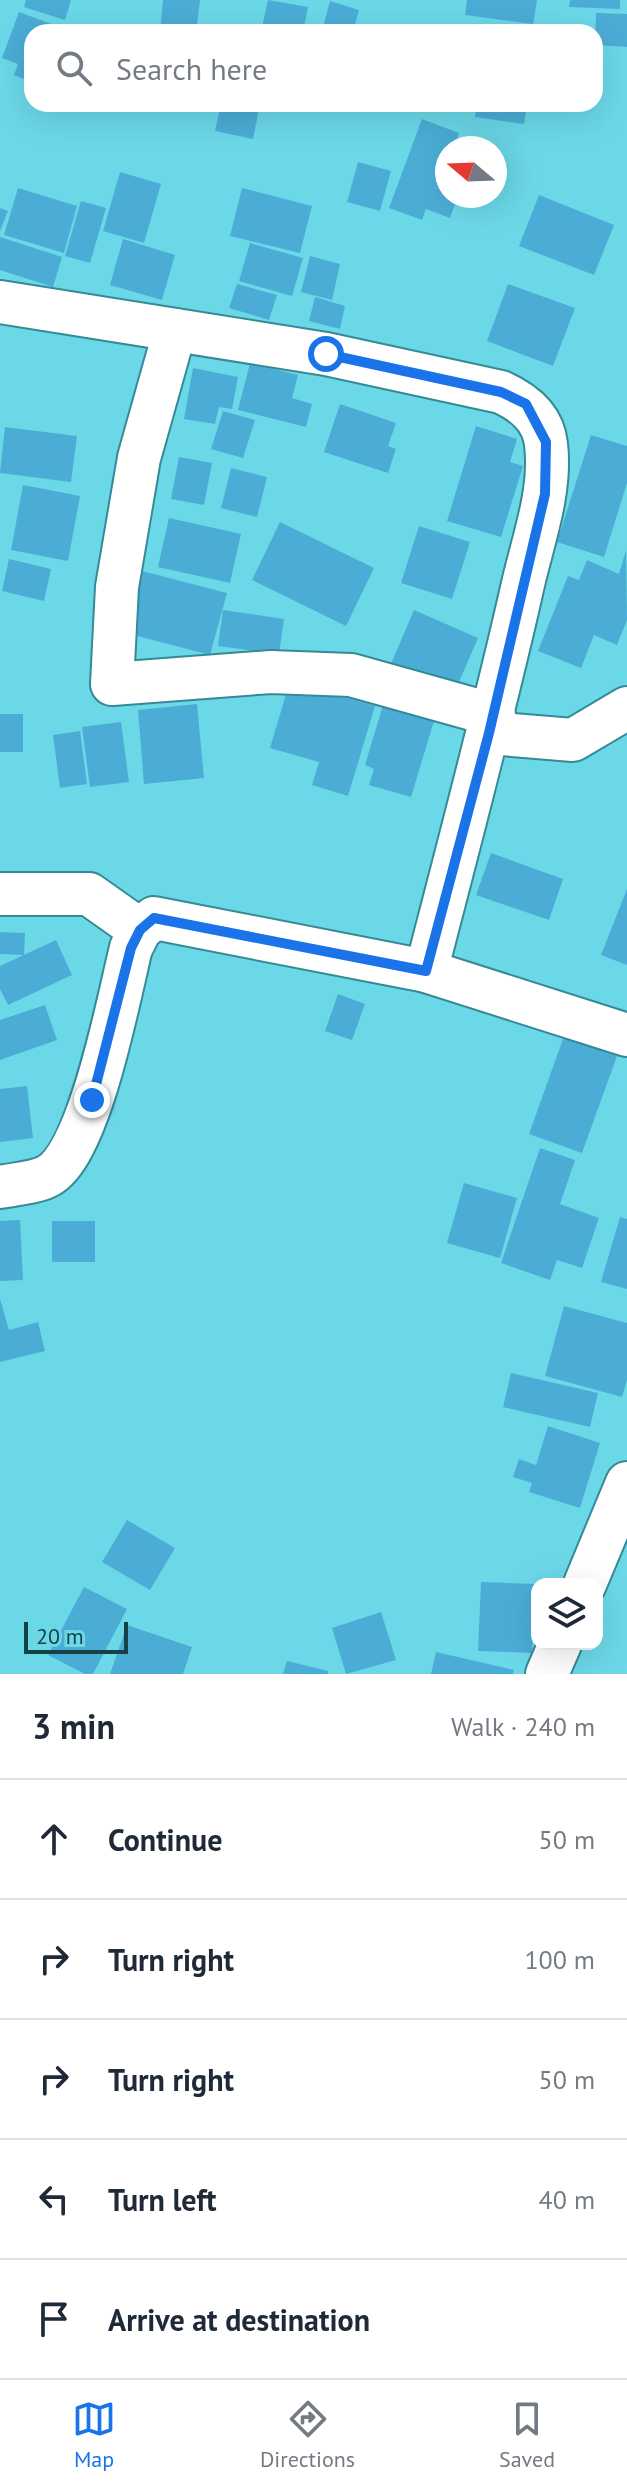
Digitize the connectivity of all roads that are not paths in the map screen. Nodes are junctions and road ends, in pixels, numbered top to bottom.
1 (0, 302) edge
2 (175, 330) junction
3 (627, 708) edge
4 (491, 724) junction
5 (0, 894) edge
6 (140, 930) junction
7 (426, 971) junction
8 (627, 1035) edge
9 (0, 1187) edge
10 (627, 1483) edge
11 (587, 1578) edge
12 (557, 1650) edge
13 (547, 1674) edge

1 - 2 street
2 - 4 street
2 - 4 street
3 - 4 street
4 - 7 street
5 - 6 street
6 - 7 street
6 - 9 street
7 - 8 street
10 - 11 street
12 - 13 street

